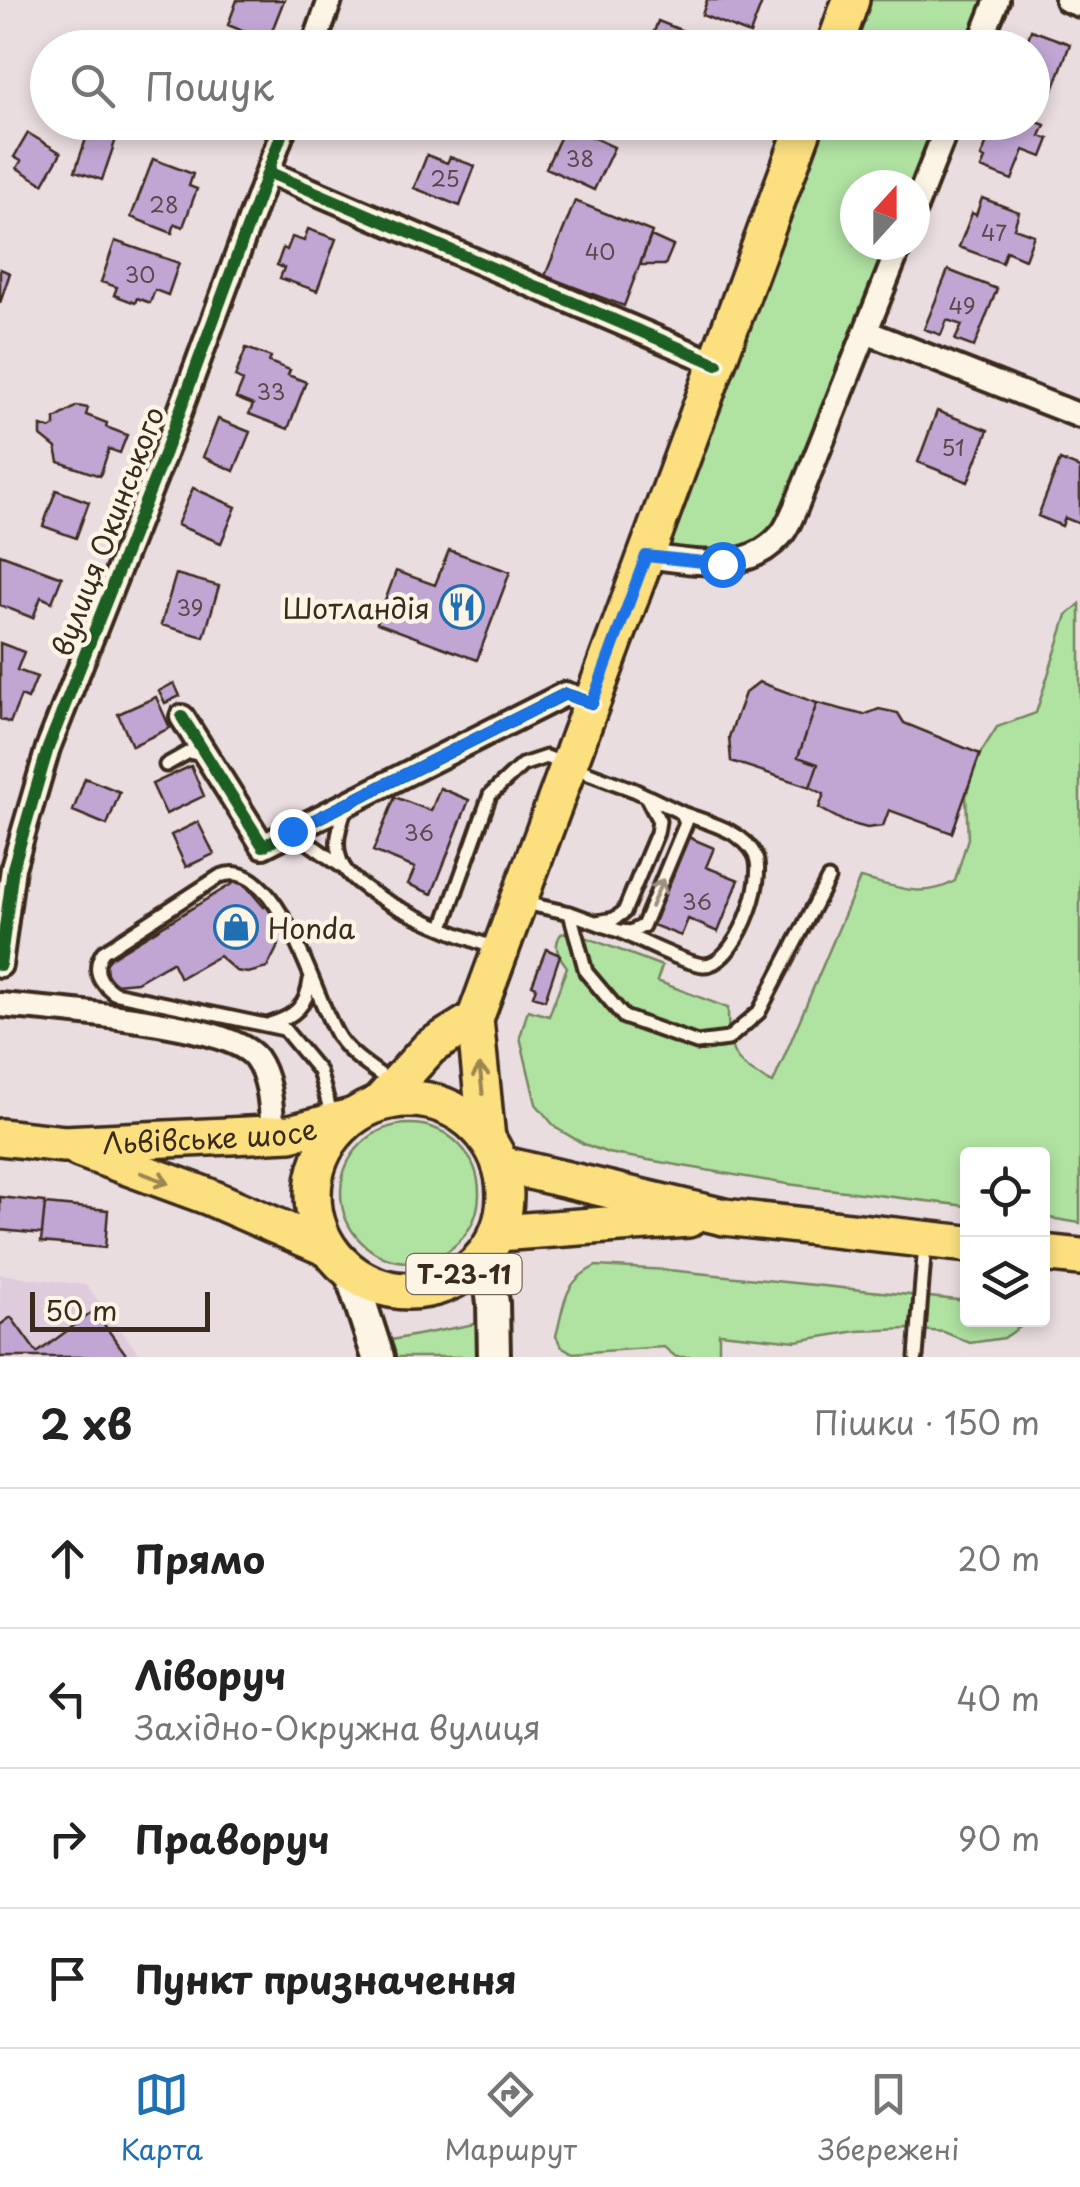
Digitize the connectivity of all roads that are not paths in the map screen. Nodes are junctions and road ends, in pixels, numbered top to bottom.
1 (330, 0) edge
2 (852, 0) edge
3 (997, 0) edge
4 (1067, 0) edge
5 (1080, 5) edge
6 (319, 30) edge
7 (841, 30) edge
8 (985, 30) edge
9 (280, 140) edge
10 (799, 140) edge
11 (942, 140) edge
12 (930, 170) edge
13 (268, 172) junction
14 (894, 260) edge
15 (866, 332) junction
16 (717, 364) junction
17 (1080, 416) edge
18 (646, 556) junction
19 (592, 703) junction
20 (182, 717) dead end
21 (204, 756) junction
22 (166, 764) dead end
23 (568, 765) junction
24 (647, 798) junction
25 (346, 806) junction
26 (682, 813) junction
27 (292, 831) junction
28 (344, 868) junction
29 (828, 879) dead end
30 (519, 901) junction
31 (570, 913) junction
32 (597, 922) junction
33 (442, 927) junction
34 (619, 931) junction
35 (500, 950) junction
36 (0, 965) edge
37 (310, 976) junction
38 (0, 1005) edge
39 (475, 1019) junction
40 (270, 1024) junction
41 (365, 1107) junction
42 (273, 1134) junction
43 (0, 1136) edge
44 (64, 1144) junction
45 (494, 1152) junction
46 (724, 1217) junction
47 (925, 1240) junction
48 (492, 1243) junction
49 (960, 1243) edge
50 (1050, 1254) edge
51 (1080, 1257) edge
52 (339, 1260) junction
53 (378, 1357) edge
54 (494, 1357) edge
55 (916, 1357) edge

1 - 6 street
2 - 7 main road
3 - 8 street
4 - 5 street
9 - 13 street, вулиця Окинського
10 - 16 main road, Т-23-11
11 - 12 street
13 - 16 street
13 - 36 street, вулиця Окинського
14 - 15 street
15 - 17 street
15 - 18 street
16 - 18 main road, Т-23-11
18 - 19 main road, Т-23-11
19 - 23 main road, Т-23-11
19 - 25 street
20 - 21 street
21 - 22 lane
21 - 27 street
23 - 24 lane
23 - 30 main road, Т-23-11
23 - 33 lane
24 - 26 lane
24 - 32 lane
25 - 27 street
25 - 28 lane
34 -> 26 lane
26 - 34 lane
27 - 28 lane
28 - 33 lane
29 - 31 lane
30 - 31 lane
30 - 35 main road, Т-23-11
31 - 32 lane
32 - 34 lane
33 - 35 lane
35 - 39 main road, Т-23-11
37 - 40 lane
37 - 40 lane
37 - 41 lane
38 - 42 street
39 - 41 main road
45 -> 39 main road, Т-23-11
40 - 41 lane
41 - 42 main road, Львівське шосе
41 - 45 main road
41 - 52 main road
42 - 44 main road, Львівське шосе
43 - 44 main road, Львівське шосе
44 -> 52 main road, Львівське шосе
45 - 46 main road
45 - 48 main road, Т-23-11
46 - 47 main road
46 - 48 main road
47 - 49 main road
47 - 55 lane
48 - 52 main road, Т-23-11
48 - 54 main road, Т-23-11
50 - 51 main road
52 - 53 main road

